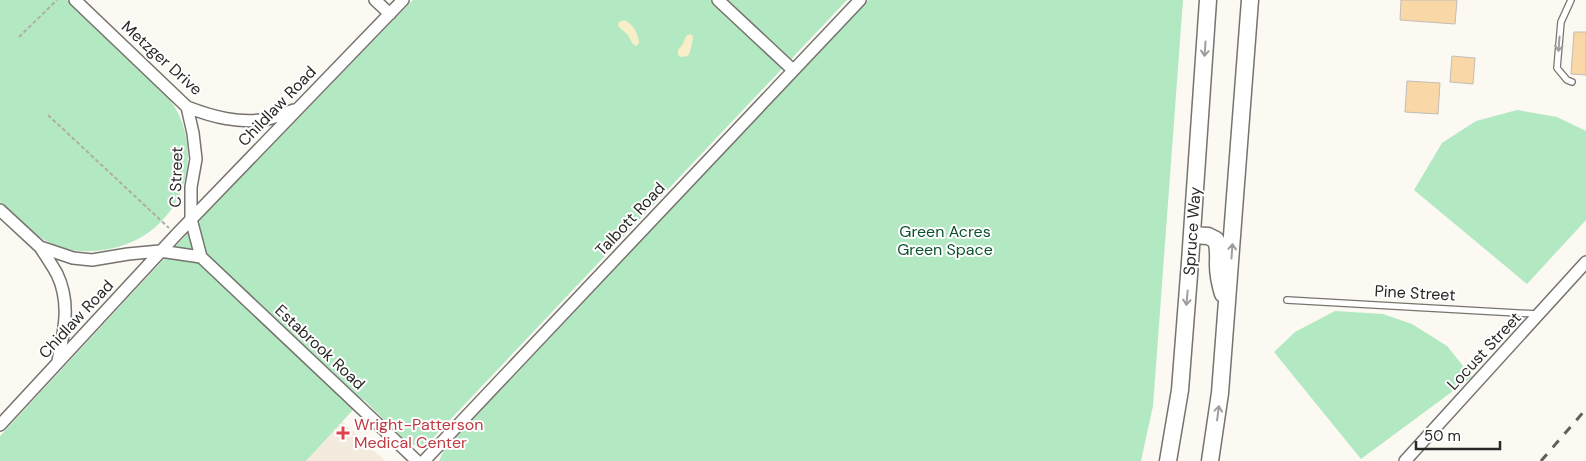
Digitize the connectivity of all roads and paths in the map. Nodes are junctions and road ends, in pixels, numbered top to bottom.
1 (56, 0) edge
2 (74, 0) edge
3 (375, 0) edge
4 (403, 0) edge
5 (718, 0) edge
6 (860, 0) edge
7 (1208, 0) edge
8 (1250, 0) edge
9 (1571, 0) edge
10 (390, 14) junction
11 (19, 37) dead end
12 (793, 70) junction
13 (1572, 82) dead end
14 (187, 107) junction
15 (296, 109) junction
16 (48, 115) dead end
17 (0, 210) edge
18 (191, 219) junction
19 (176, 235) junction
20 (1192, 235) junction
21 (40, 247) junction
22 (160, 251) junction
23 (201, 257) junction
24 (1586, 262) edge
25 (1288, 300) dead end
26 (1227, 305) junction
27 (1540, 314) junction
28 (58, 362) junction
29 (0, 425) edge
30 (417, 461) edge
31 (424, 461) edge
32 (1168, 461) edge
33 (1210, 461) edge
34 (1405, 461) edge

1 - 11 path
2 - 14 street, Metzger Drive
3 - 10 street
4 - 10 street, Childlaw Road
5 - 12 street
6 - 12 street, Talbott Road
7 -> 20 street, Spruce Way
26 -> 8 street
9 -> 13 lane
10 - 15 street, Childlaw Road
12 - 31 street, Talbott Road
14 - 15 street, Metzger Drive
14 - 18 street, C Street
15 - 18 street, Childlaw Road
16 - 19 path
17 - 21 street
18 - 19 street, Childlaw Road
18 - 23 street
19 - 22 street, Chidlaw Road
20 - 26 street
20 -> 32 street, Spruce Way
21 - 22 street
21 - 28 street
22 - 23 street
22 - 28 street, Chidlaw Road
23 - 30 street, Estabrook Road
24 - 27 street, Locust Street
25 - 27 lane, Pine Street
33 -> 26 street
27 - 34 street, Locust Street
28 - 29 street, Chidlaw Road

